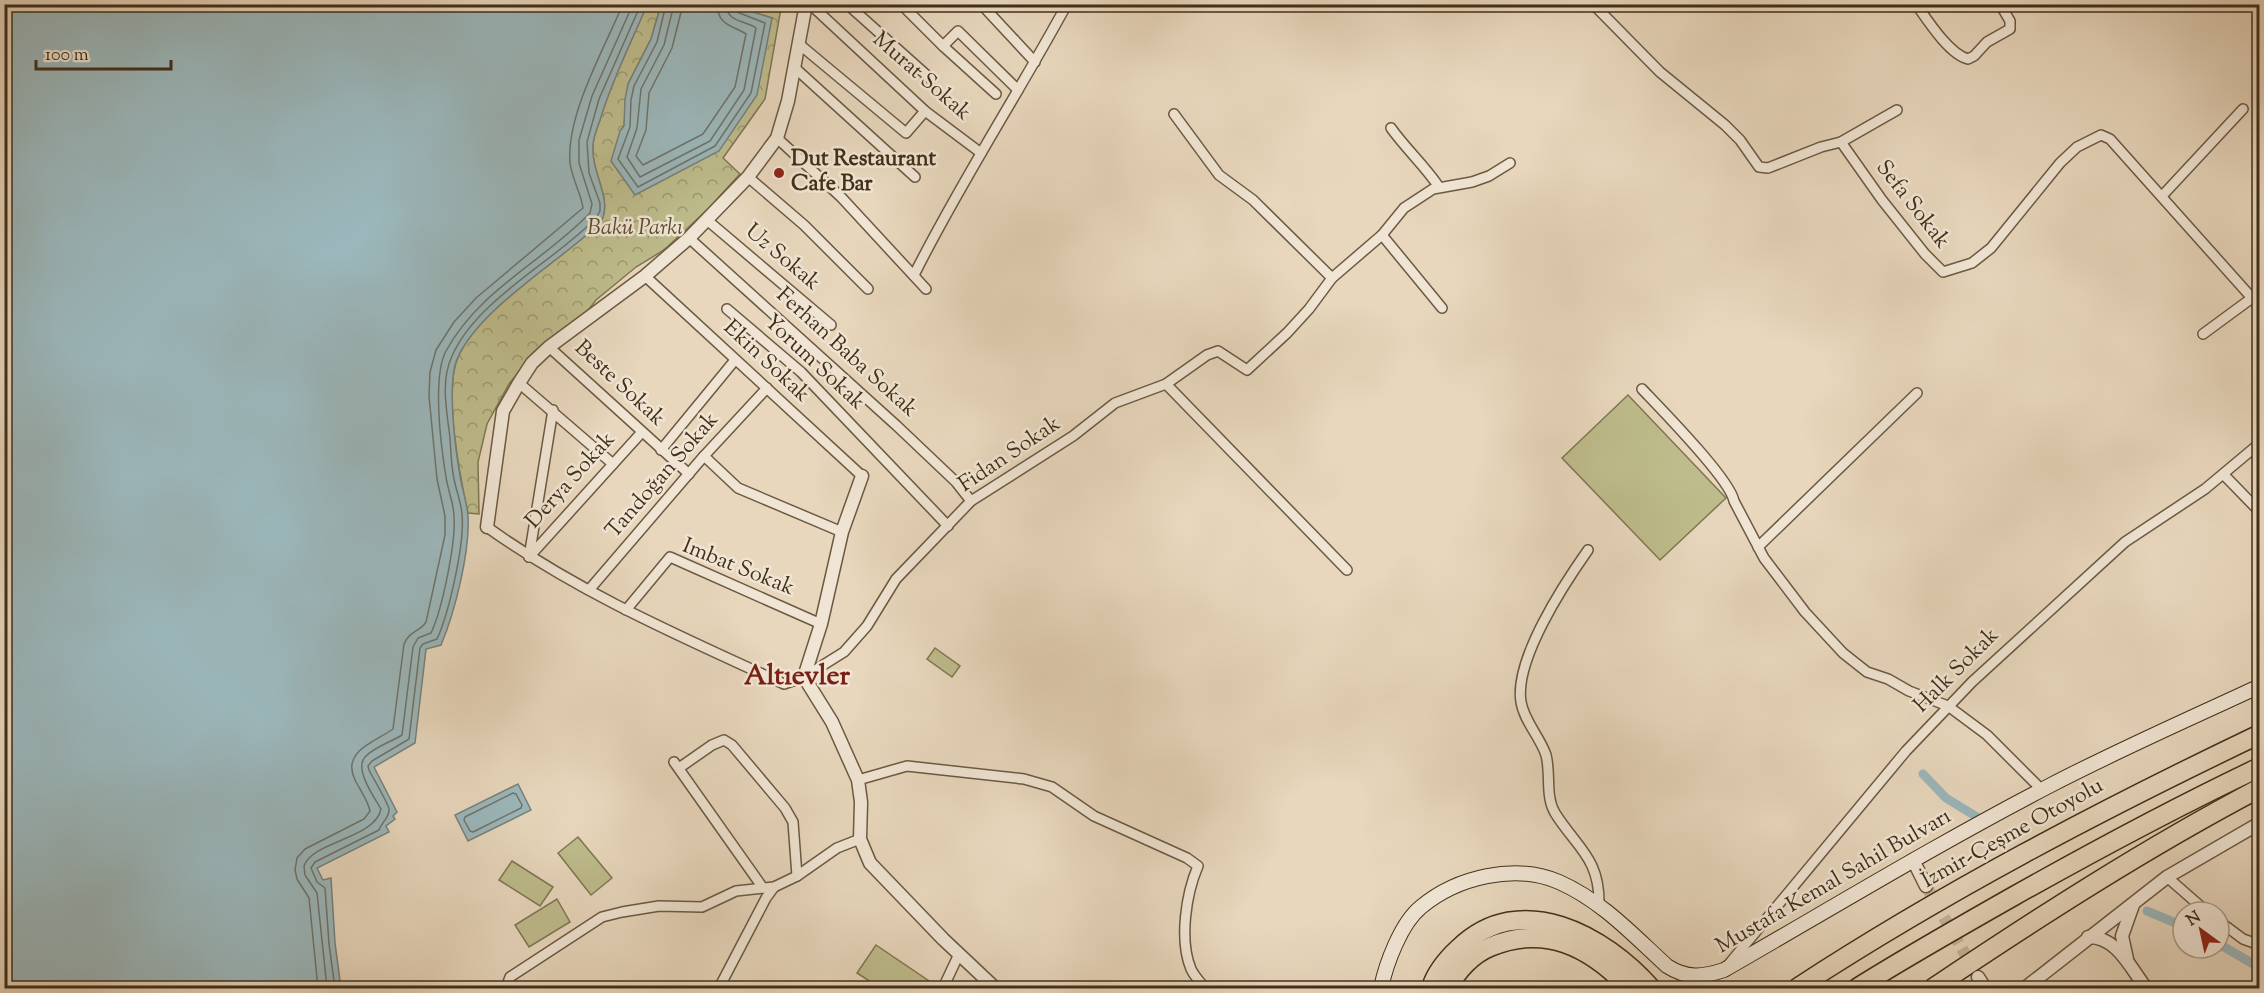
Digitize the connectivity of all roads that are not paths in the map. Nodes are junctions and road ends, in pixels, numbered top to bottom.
1 (808, 4) edge
2 (848, 4) edge
3 (901, 4) edge
4 (981, 4) edge
5 (1067, 4) edge
6 (1593, 4) edge
7 (1916, 4) edge
8 (2000, 4) edge
9 (799, 44) junction
10 (942, 46) junction
11 (1035, 62) junction
12 (795, 68) junction
13 (931, 80) dead end
14 (1018, 90) junction
15 (996, 94) dead end
16 (2243, 109) dead end
17 (1897, 110) dead end
18 (925, 111) junction
19 (1174, 114) dead end
20 (1391, 128) dead end
21 (777, 138) junction
22 (1841, 142) junction
23 (981, 153) junction
24 (1510, 163) dead end
25 (748, 177) junction
26 (915, 177) dead end
27 (1439, 187) junction
28 (2162, 196) junction
29 (707, 220) junction
30 (1382, 235) junction
31 (689, 238) junction
32 (914, 275) junction
33 (645, 276) junction
34 (1332, 278) junction
35 (868, 289) dead end
36 (926, 289) dead end
37 (2252, 298) junction
38 (2259, 307) edge
39 (1442, 308) dead end
40 (727, 309) dead end
41 (831, 325) dead end
42 (2203, 334) dead end
43 (549, 347) junction
44 (735, 360) junction
45 (519, 383) junction
46 (1166, 384) junction
47 (767, 388) junction
48 (1642, 388) dead end
49 (1917, 393) dead end
50 (553, 410) junction
51 (642, 432) junction
52 (2259, 444) edge
53 (662, 450) junction
54 (704, 456) junction
55 (613, 464) junction
56 (689, 474) junction
57 (2224, 475) junction
58 (862, 476) joint
59 (971, 501) junction
60 (2259, 512) edge
61 (948, 525) junction
62 (487, 527) joint
63 (842, 532) junction
64 (1758, 546) junction
65 (1588, 550) dead end
66 (529, 557) junction
67 (1347, 570) dead end
68 (589, 590) junction
69 (626, 610) junction
70 (821, 624) junction
71 (804, 677) junction
72 (2259, 686) edge
73 (1948, 706) junction
74 (2259, 734) edge
75 (2259, 767) edge
76 (858, 780) junction
77 (2259, 788) edge
78 (2042, 790) junction
79 (2257, 827) edge
80 (860, 839) junction
81 (1913, 860) junction
82 (797, 876) junction
83 (2167, 877) junction
84 (1926, 886) tunnel mouth
85 (774, 887) junction
86 (763, 888) junction
87 (2193, 900) edge
88 (2135, 901) junction
89 (1599, 904) junction
90 (2110, 920) junction
91 (2231, 930) edge
92 (2122, 936) junction
93 (2088, 937) junction
94 (2259, 945) edge
95 (2115, 947) junction
96 (959, 954) junction
97 (1846, 956) junction
98 (2130, 966) junction
99 (1724, 970) junction
100 (1978, 977) tunnel mouth
101 (506, 988) edge
102 (719, 988) edge
103 (943, 988) edge
104 (995, 988) edge
105 (1205, 988) edge
106 (1381, 988) edge
107 (1431, 988) edge
108 (1449, 988) edge
109 (1629, 988) edge
110 (1651, 988) edge
111 (1782, 988) edge
112 (1797, 988) edge
113 (1857, 988) edge
114 (1933, 988) edge
115 (1985, 988) edge
116 (2025, 988) edge
117 (2146, 988) edge

1 - 9 street
1 - 18 street, Murat Sokak
2 - 13 street
3 - 10 street
4 - 11 street
5 - 11 street
6 - 22 street
7 - 8 street
9 - 12 street
9 - 18 street
10 - 14 street
10 - 15 street
11 - 14 street
12 - 21 street
12 - 26 street
14 - 23 street
16 - 28 street
17 - 22 street
18 - 23 street, Murat Sokak
19 - 34 street
20 - 27 street
21 - 25 street
21 - 32 street
22 - 28 street, Sefa Sokak
23 - 32 street
24 - 27 street
25 - 29 street
25 - 35 street
27 - 30 street
28 - 37 street, Sefa Sokak
29 - 31 street
29 - 41 street, Uz Sokak
30 - 34 street
30 - 39 street
31 - 33 street
31 - 59 street, Ferhan Baba Sokak
32 - 36 street
33 - 43 street
33 - 44 street, Ekin Sokak
34 - 46 street, Fidan Sokak
37 - 38 street, Sefa Sokak
37 - 42 street
40 - 61 street, Yorum Sokak
43 - 45 street
43 - 51 street, Beste Sokak
44 - 47 street, Ekin Sokak
44 - 53 street
45 - 50 street
45 - 62 street
46 - 59 street, Fidan Sokak
46 - 67 street
47 - 54 street, Tandoğan Sokak
47 - 58 street, Ekin Sokak
48 - 64 street
49 - 64 street
50 - 55 street
50 - 66 street
51 - 53 street, Beste Sokak
51 - 55 street, Derya Sokak
52 - 57 street, Halk Sokak
53 - 56 street, Beste Sokak
54 - 56 street, Tandoğan Sokak
54 - 63 street
55 - 66 street, Derya Sokak
56 - 68 street, Tandoğan Sokak
57 - 60 street
57 - 73 street, Halk Sokak
58 - 63 street
59 - 61 street, Fidan Sokak
61 - 71 street, Fidan Sokak
62 - 66 street
63 - 70 street
64 - 73 street
65 - 89 street
66 - 68 street
68 - 69 street
69 - 70 street, Imbat Sokak
69 - 71 street
70 - 71 street
71 - 76 street
72 - 78 main road, Mustafa Kemal Sahil Bulvarı
73 - 78 street
73 - 99 street, Halk Sokak
74 - 97 highway, İzmir-Çeşme Otoyolu
75 - 113 highway
76 - 80 street
76 - 105 street
77 - 114 highway
78 - 81 main road, Mustafa Kemal Sahil Bulvarı
79 - 83 street
80 - 82 street
80 - 96 street
81 - 84 street
81 - 99 main road, Mustafa Kemal Sahil Bulvarı
82 - 85 street
82 - 86 street
83 - 87 street
83 - 88 street
85 - 86 street
85 - 102 street
86 - 101 street
88 - 90 street
88 - 92 street
89 - 99 main road, Mustafa Kemal Sahil Bulvarı
89 - 106 main road, Mustafa Kemal Sahil Bulvarı
90 - 92 street
90 - 93 street
90 - 95 street
91 - 94 street
92 - 98 street
93 - 95 street
93 - 116 street
95 - 98 street
96 - 103 street
96 - 104 street
97 - 111 highway
97 - 112 highway, İzmir-Çeşme Otoyolu
98 - 117 street
100 - 115 street
107 - 110 highway
108 - 109 highway

